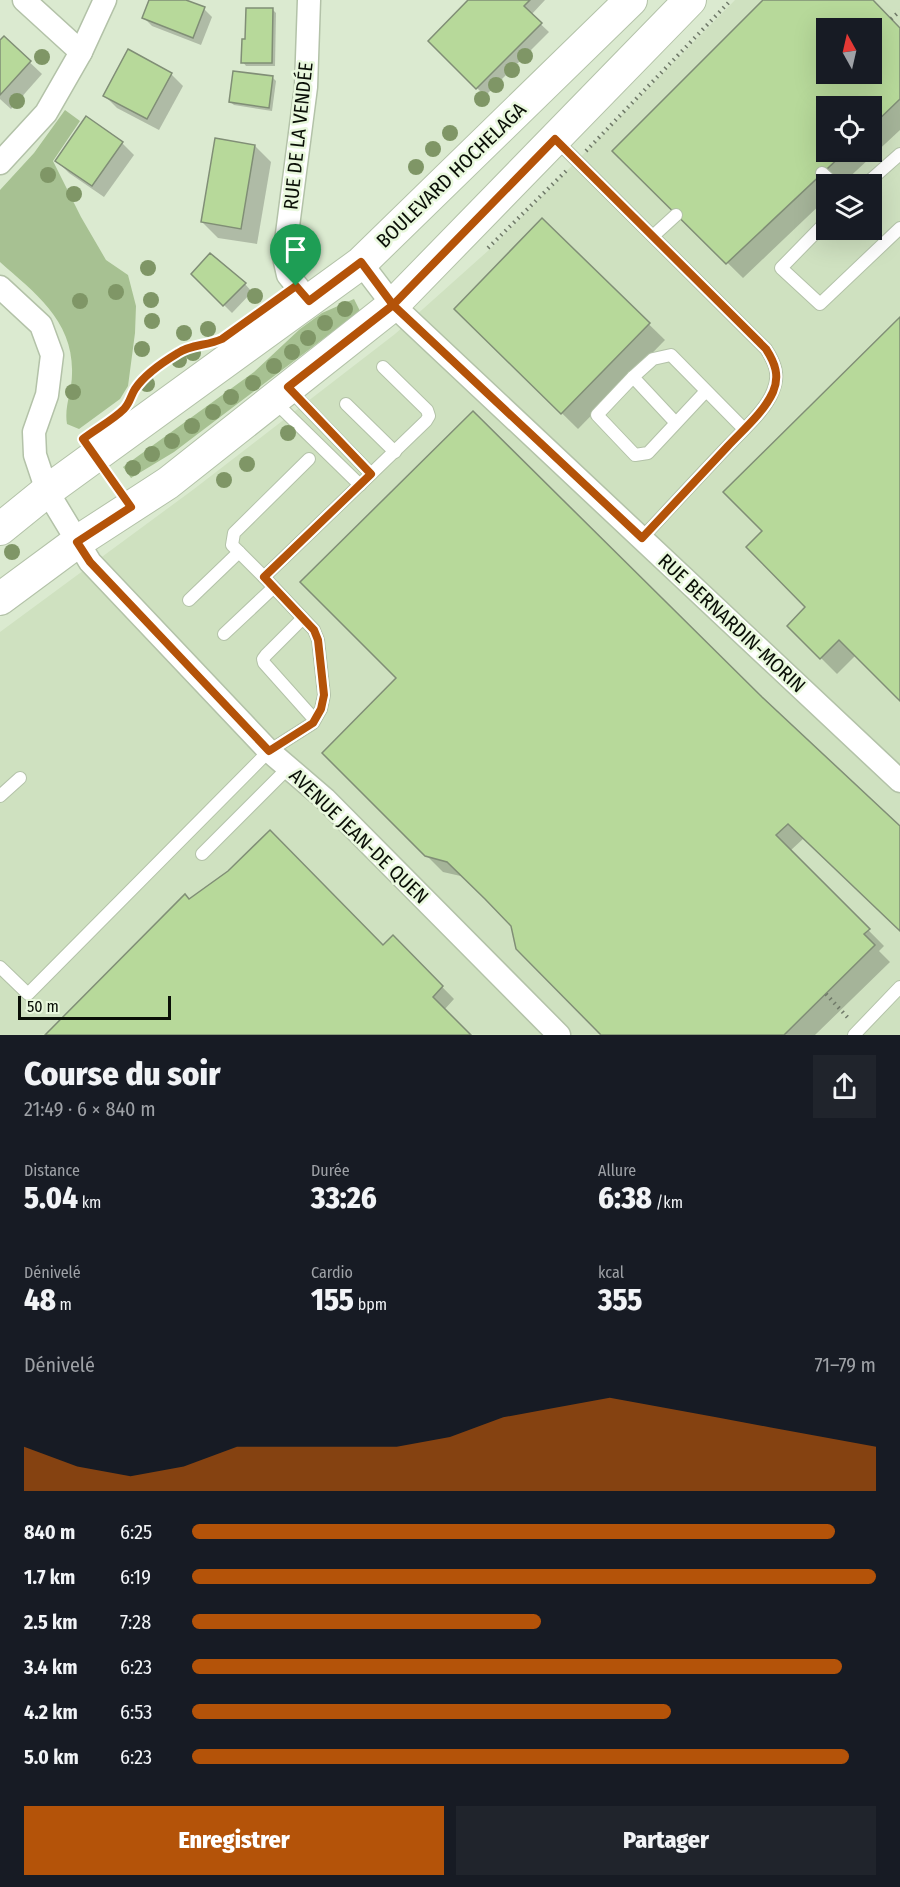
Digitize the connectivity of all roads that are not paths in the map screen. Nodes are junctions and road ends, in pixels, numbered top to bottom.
1 (24, 0) edge
2 (105, 0) edge
3 (309, 0) edge
4 (631, 0) edge
5 (690, 0) edge
6 (81, 52) junction
7 (555, 139) junction
8 (900, 154) edge
9 (0, 164) edge
10 (877, 174) edge
11 (676, 215) dead end
12 (900, 228) edge
13 (816, 232) edge
14 (653, 236) junction
15 (361, 262) junction
16 (0, 287) edge
17 (309, 301) junction
18 (393, 305) junction
19 (383, 367) dead end
20 (633, 377) junction
21 (706, 391) junction
22 (280, 394) junction
23 (346, 404) dead end
24 (675, 422) junction
25 (744, 429) junction
26 (395, 452) junction
27 (309, 459) dead end
28 (371, 474) junction
29 (360, 485) junction
30 (47, 491) junction
31 (0, 529) edge
32 (642, 538) junction
33 (77, 542) junction
34 (239, 552) junction
35 (269, 583) junction
36 (0, 599) edge
37 (189, 600) dead end
38 (302, 619) junction
39 (224, 634) dead end
40 (314, 719) junction
41 (269, 751) junction
42 (288, 768) junction
43 (20, 778) dead end
44 (900, 782) edge
45 (0, 796) edge
46 (202, 854) dead end
47 (0, 967) edge
48 (900, 987) edge
49 (554, 1031) edge
50 (856, 1032) edge

1 - 6 street
2 - 6 street
3 - 17 street, RUE DE LA VENDÉE
4 - 15 main road, BOULEVARD HOCHELAGA
5 - 7 main road
6 - 9 street
7 - 14 lane
7 - 18 main road
8 - 10 lane
11 - 14 lane
12 - 13 lane
14 - 25 lane
15 - 17 main road, BOULEVARD HOCHELAGA
15 - 18 street, RUE BERNARDIN-MORIN
16 - 30 street, AVENUE JEAN-DE QUEN
17 - 30 main road, BOULEVARD HOCHELAGA
18 - 22 main road
18 - 32 street, RUE BERNARDIN-MORIN
19 - 26 lane
20 - 21 lane
20 - 24 lane
20 - 24 lane
21 - 24 lane
21 - 25 lane
22 - 28 lane
22 - 29 lane
22 - 33 main road
23 - 26 lane
25 - 32 lane
26 - 28 lane
27 - 34 lane
28 - 29 lane
29 - 35 lane
30 - 31 main road, BOULEVARD HOCHELAGA
30 - 33 street, AVENUE JEAN-DE QUEN
32 - 44 street, RUE BERNARDIN-MORIN
33 - 36 main road
33 - 41 street, AVENUE JEAN-DE QUEN
34 - 35 lane
34 - 37 lane
35 - 38 lane
35 - 39 lane
38 - 40 lane
38 - 40 lane
40 - 41 lane
41 - 42 street, AVENUE JEAN-DE QUEN
41 - 47 lane
42 - 46 lane
42 - 49 street, AVENUE JEAN-DE QUEN
43 - 45 lane
48 - 50 lane

